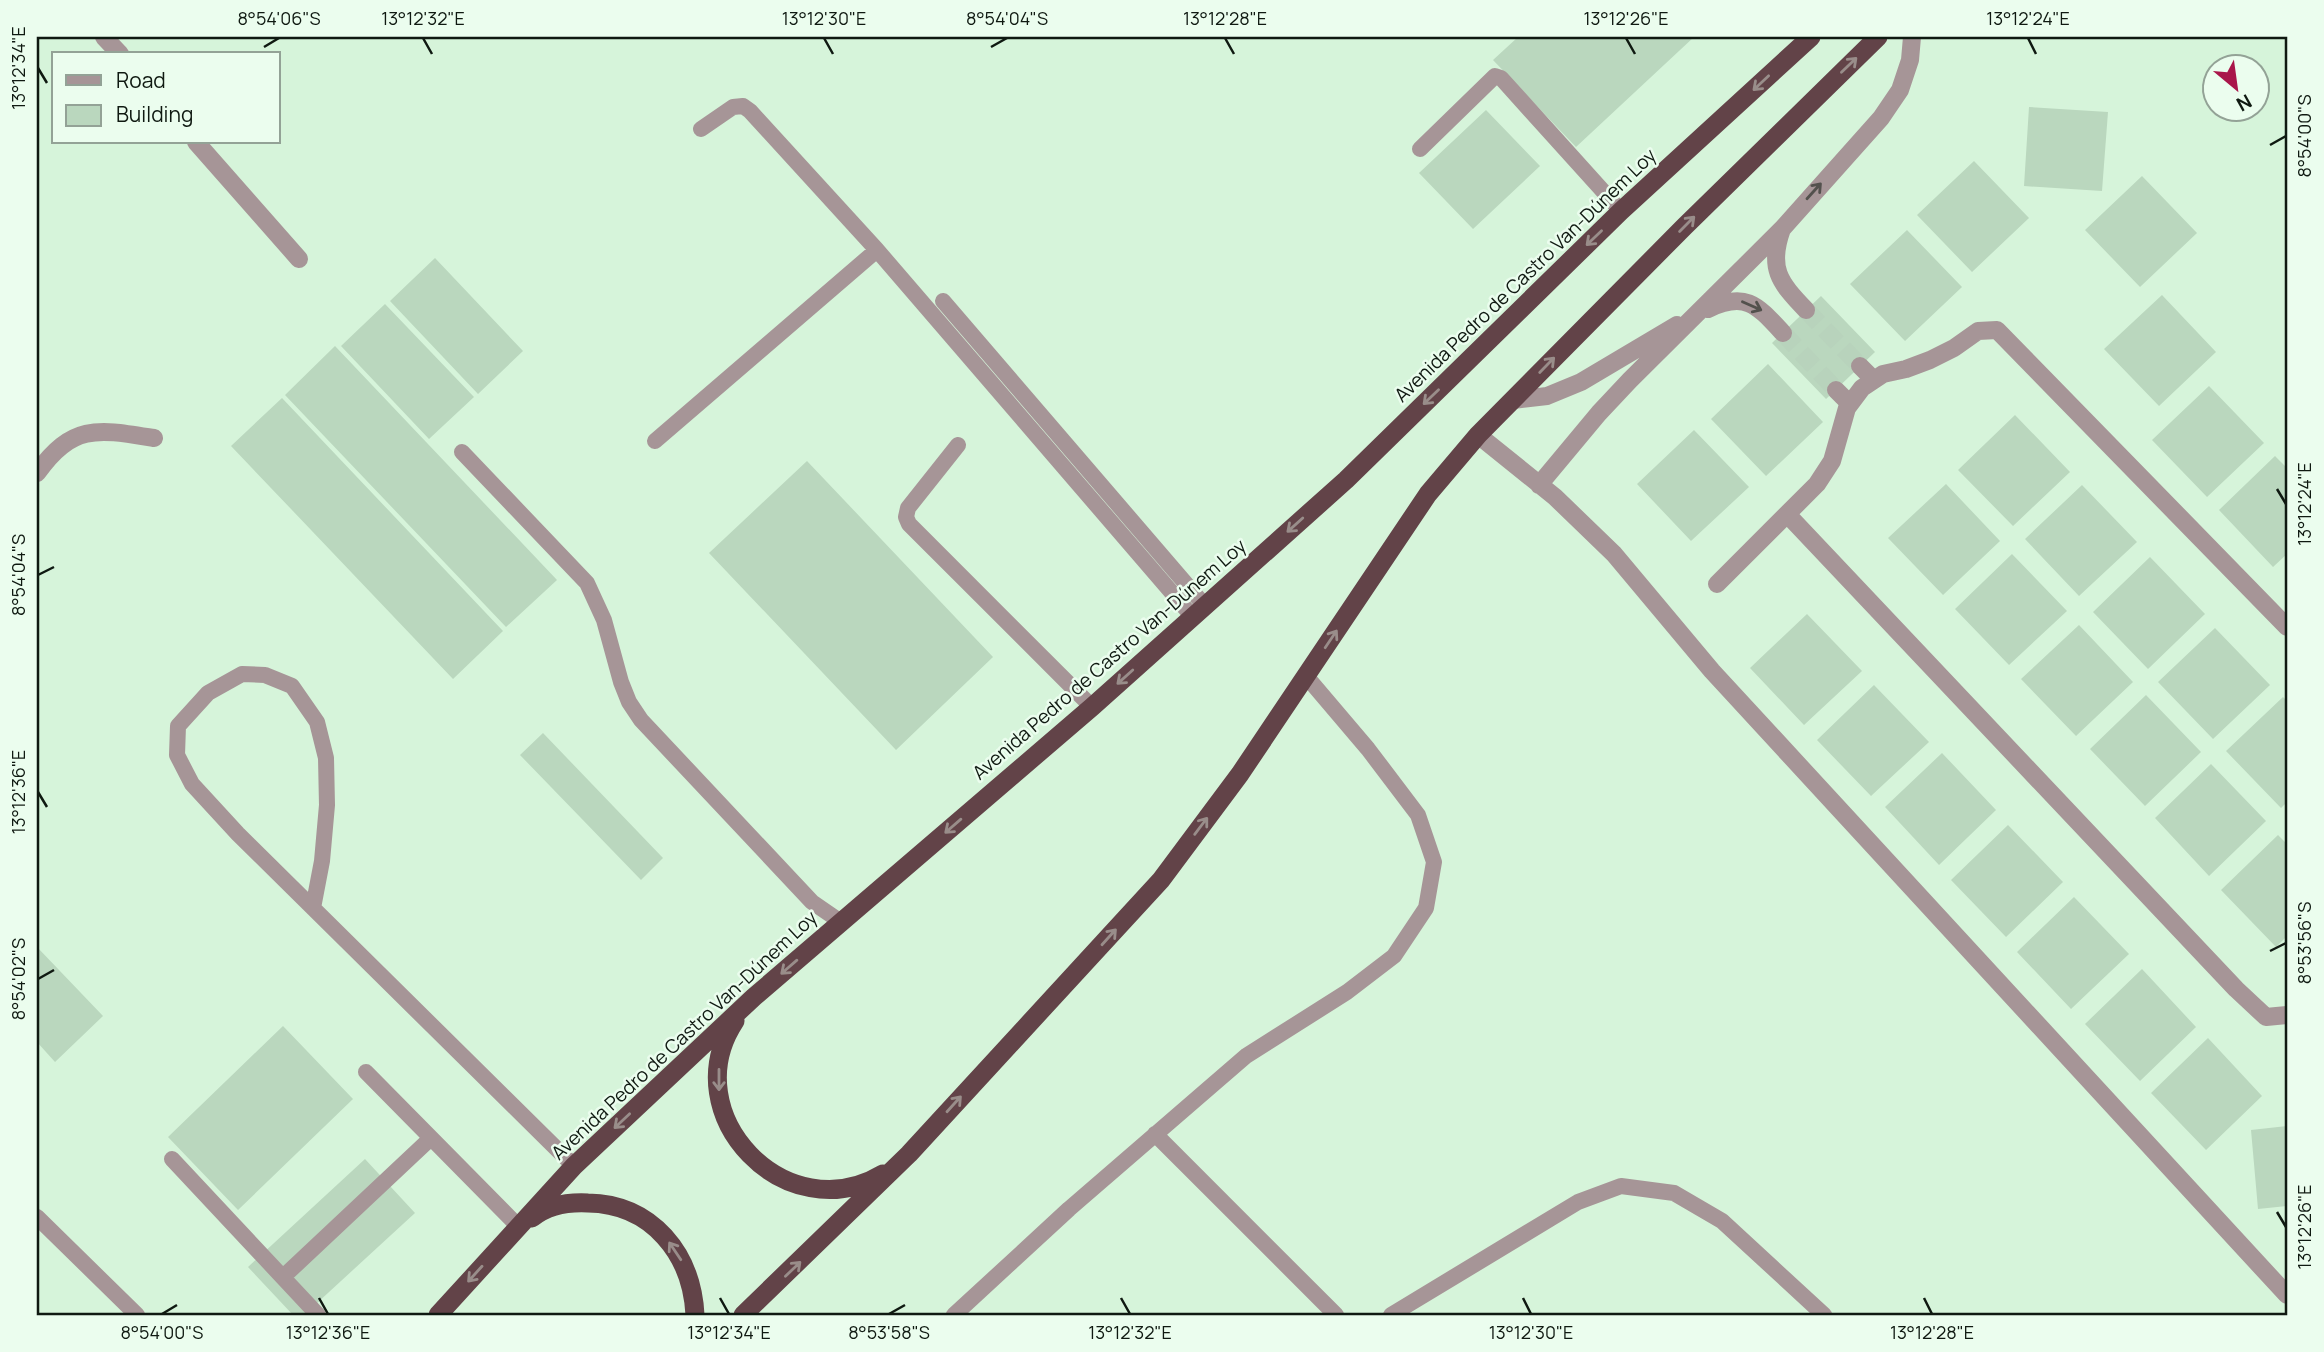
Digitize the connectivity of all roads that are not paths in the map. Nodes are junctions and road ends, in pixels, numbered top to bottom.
1 (104, 37) edge
2 (1811, 37) edge
3 (1878, 37) edge
4 (1912, 37) edge
5 (118, 52) edge
6 (701, 129) dead end
7 (198, 144) edge
8 (1420, 149) dead end
9 (1621, 211) junction
10 (1782, 229) junction
11 (877, 250) junction
12 (299, 259) dead end
13 (943, 301) dead end
14 (1806, 310) tunnel mouth
15 (1694, 315) junction
16 (1783, 333) tunnel mouth
17 (1860, 366) tunnel mouth
18 (1874, 380) junction
19 (1836, 390) tunnel mouth
20 (1513, 400) junction
21 (1850, 404) junction
22 (1478, 435) junction
23 (154, 438) dead end
24 (655, 441) dead end
25 (958, 445) dead end
26 (462, 452) dead end
27 (37, 473) edge
28 (1539, 485) junction
29 (1787, 514) junction
30 (1717, 584) dead end
31 (1198, 611) junction
32 (2284, 617) edge
33 (1306, 676) junction
34 (1093, 707) junction
35 (313, 908) junction
36 (841, 922) junction
37 (754, 997) junction
38 (2287, 1015) edge
39 (366, 1072) dead end
40 (1155, 1134) junction
41 (431, 1138) junction
42 (909, 1154) junction
43 (172, 1159) dead end
44 (574, 1166) junction
45 (37, 1217) edge
46 (515, 1230) junction
47 (283, 1277) junction
48 (2286, 1291) edge
49 (136, 1315) edge
50 (318, 1315) edge
51 (438, 1315) edge
52 (695, 1315) edge
53 (743, 1315) edge
54 (954, 1315) edge
55 (1336, 1315) edge
56 (1391, 1315) edge
57 (1824, 1315) edge

1 - 5 street
2 -> 9 highway, Avenida Pedro de Castro Van-Dúnem Loy
20 -> 3 highway
10 -> 4 street
6 - 11 lane
7 - 12 street
8 - 9 lane
9 -> 31 highway, Avenida Pedro de Castro Van-Dúnem Loy
10 - 14 street
10 - 15 street
11 - 24 lane
11 - 31 lane
13 - 31 lane
15 -> 16 street
15 - 20 street
15 - 28 street
17 - 18 street
18 - 21 street
18 - 32 street
19 - 21 street
20 - 22 highway
21 - 29 street
22 - 28 street
33 -> 22 highway
23 - 27 street
25 - 34 lane
26 - 36 lane
28 - 48 street
29 - 30 street
29 - 38 street
31 -> 34 highway, Avenida Pedro de Castro Van-Dúnem Loy
33 - 40 lane
42 -> 33 highway
34 -> 36 highway, Avenida Pedro de Castro Van-Dúnem Loy
35 - 35 lane
35 - 44 lane
36 -> 37 highway, Avenida Pedro de Castro Van-Dúnem Loy
37 -> 42 highway
37 -> 44 highway, Avenida Pedro de Castro Van-Dúnem Loy
39 - 41 lane
40 - 54 lane
40 - 55 lane
41 - 46 lane
41 - 47 lane
53 -> 42 highway
43 - 47 lane
44 - 46 highway, Avenida Pedro de Castro Van-Dúnem Loy
45 - 49 lane
46 -> 51 highway, Avenida Pedro de Castro Van-Dúnem Loy
52 -> 46 highway
47 - 50 lane
56 - 57 lane

